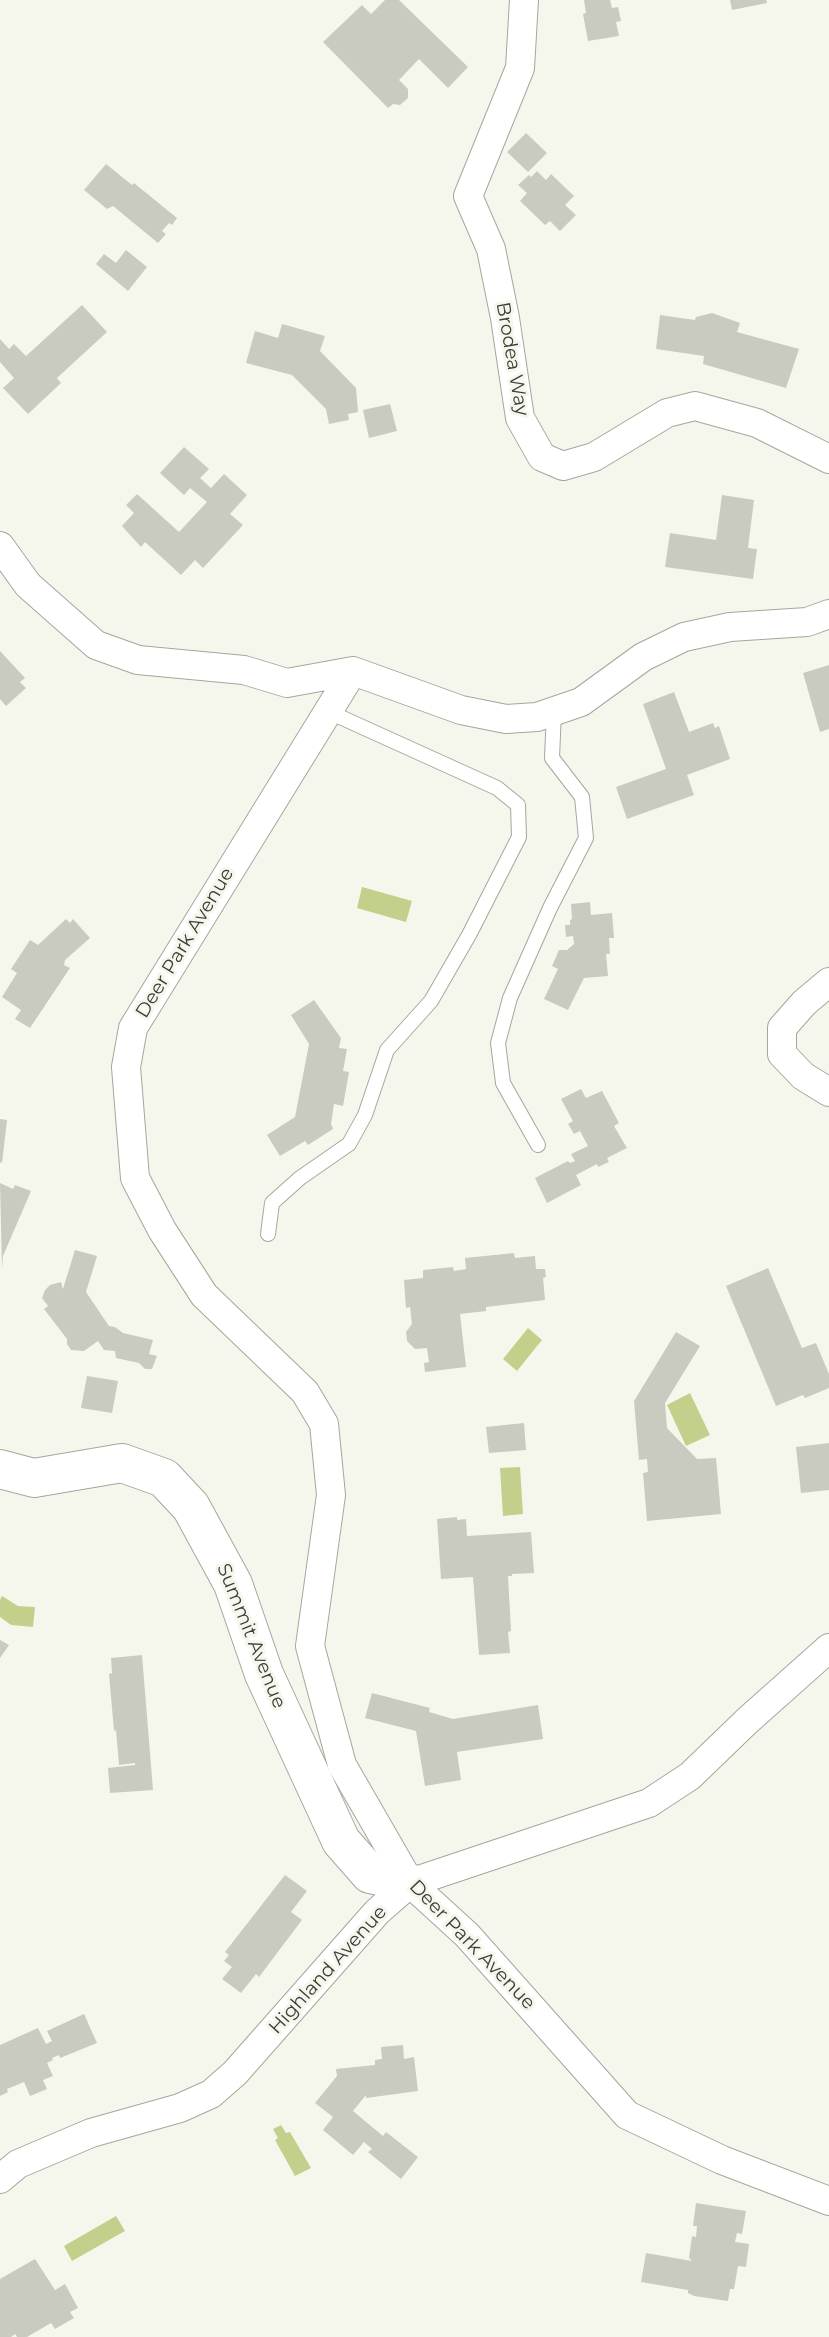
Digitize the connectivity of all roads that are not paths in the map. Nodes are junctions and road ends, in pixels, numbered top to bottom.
1 (524, 0) edge
2 (829, 459) edge
3 (0, 546) edge
4 (829, 614) edge
5 (353, 671) junction
6 (327, 711) junction
7 (554, 711) junction
8 (829, 982) edge
9 (829, 1092) edge
10 (538, 1145) dead end
11 (268, 1234) dead end
12 (0, 1469) edge
13 (829, 1648) edge
14 (410, 1883) junction
15 (0, 2179) edge
16 (829, 2201) edge

1 - 2 street, Brodea Way
3 - 5 street
4 - 7 street
5 - 6 street, Deer Park Avenue
5 - 7 street
6 - 11 lane
6 - 14 street, Deer Park Avenue
7 - 10 lane
8 - 9 street
12 - 14 street, Summit Avenue
13 - 14 street, Highland Avenue
14 - 15 street, Highland Avenue
14 - 16 street, Deer Park Avenue

